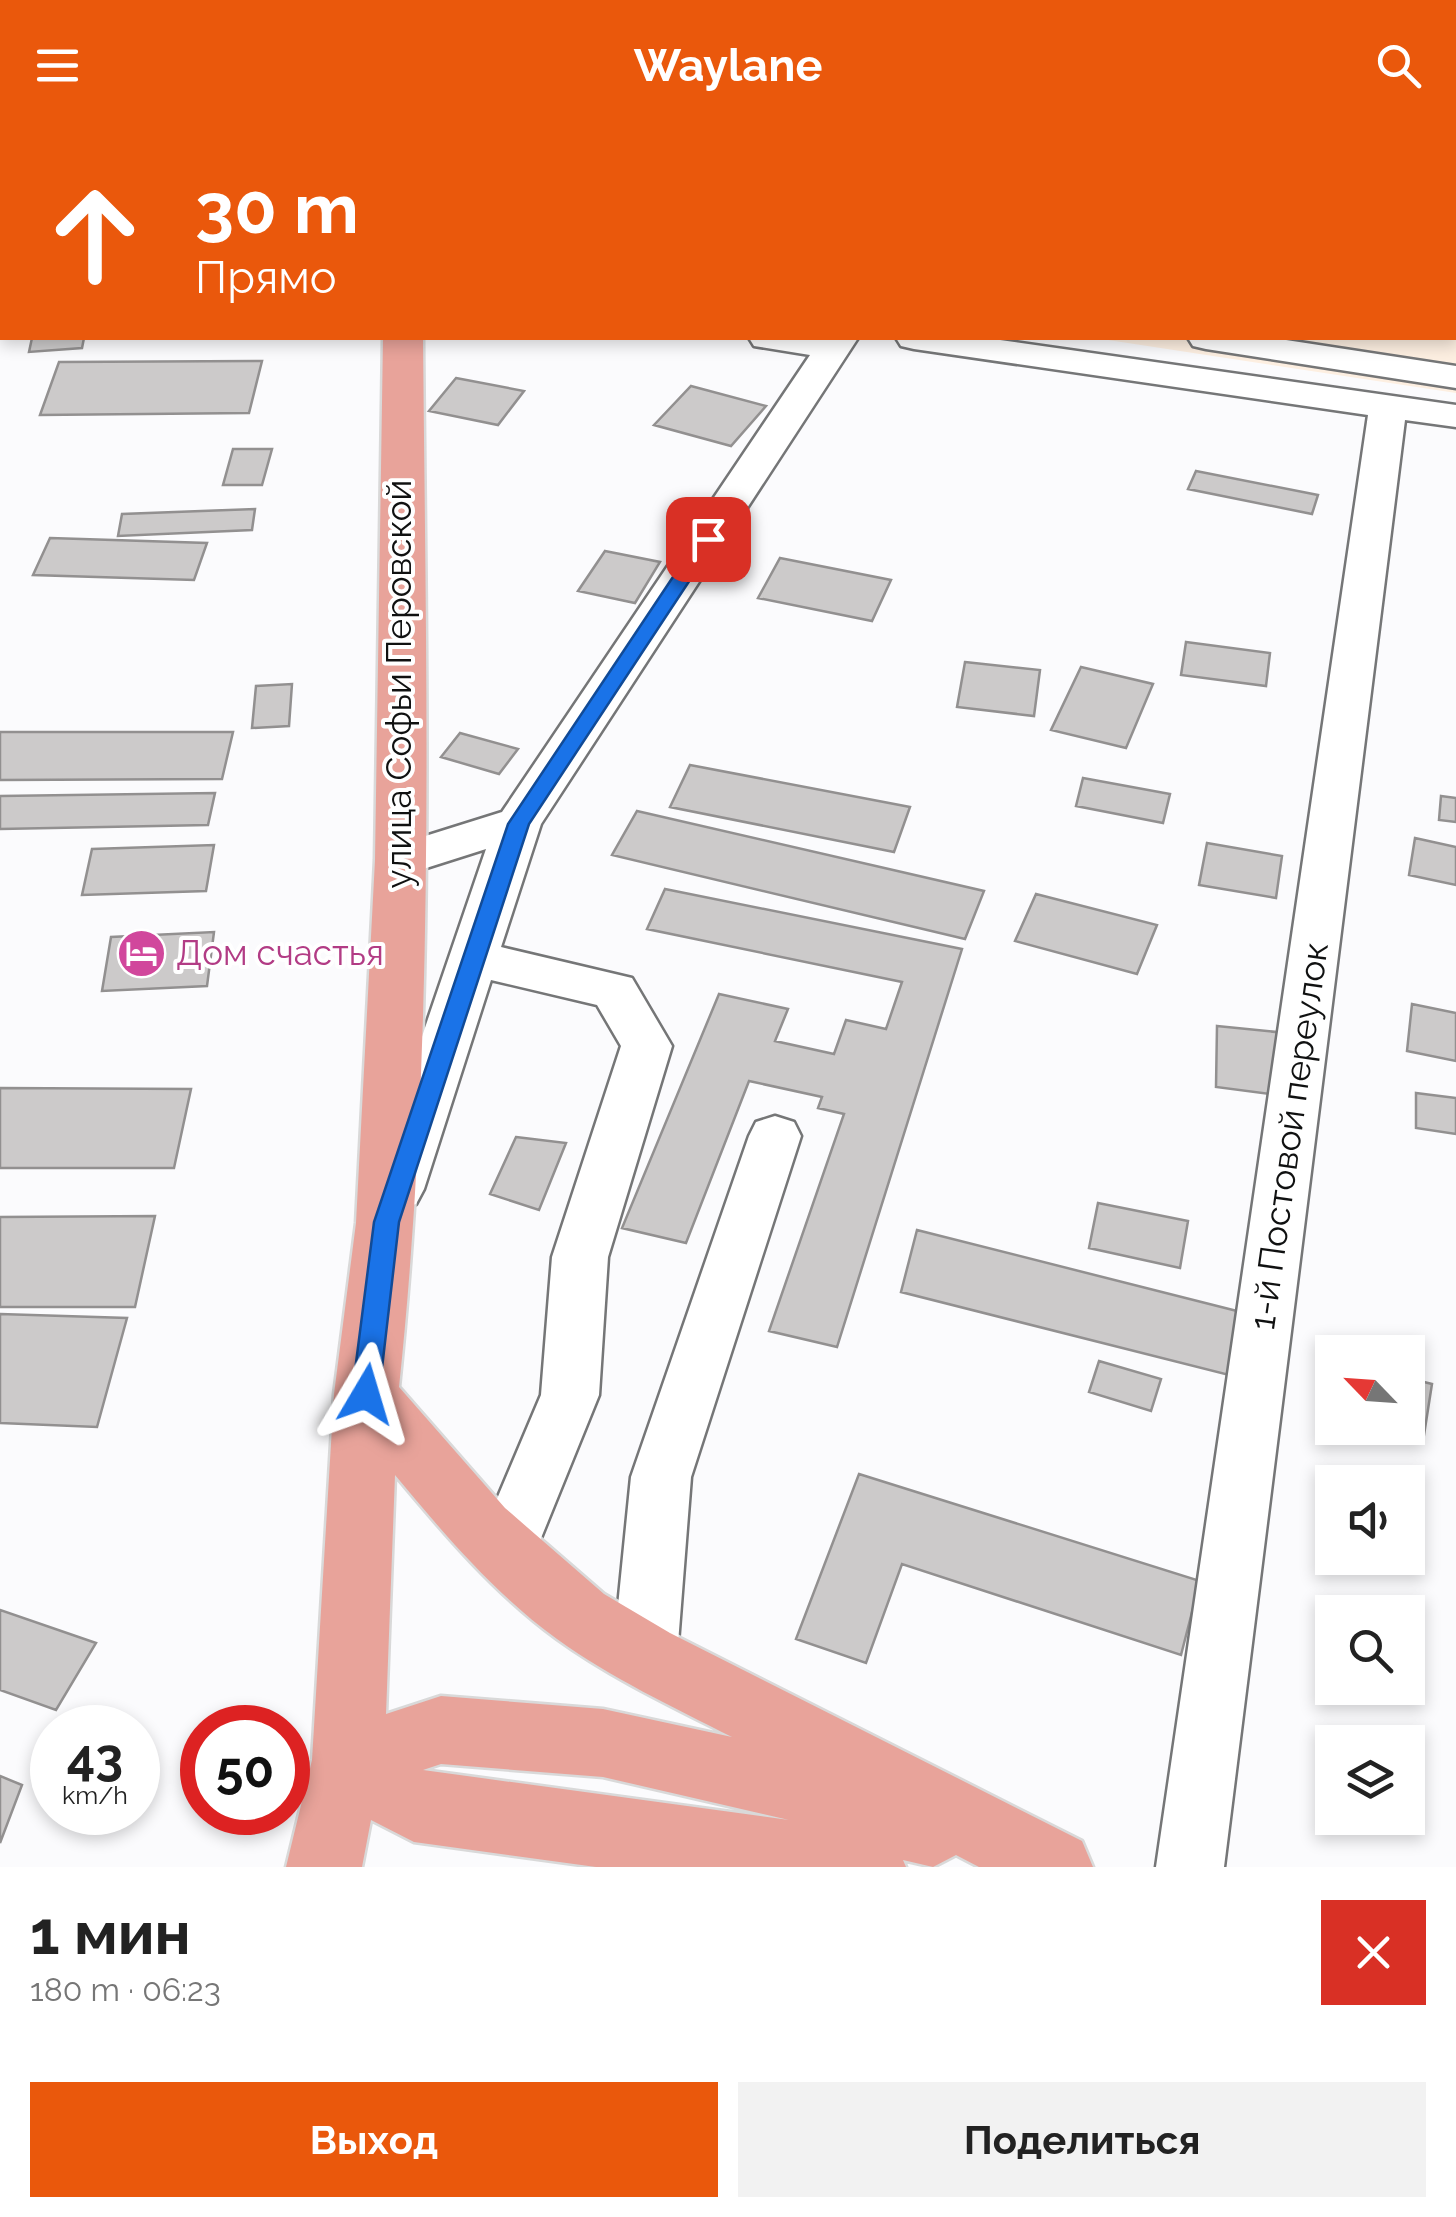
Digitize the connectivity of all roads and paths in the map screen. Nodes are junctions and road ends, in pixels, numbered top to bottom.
1 (403, 340) edge
2 (795, 340) edge
3 (946, 340) edge
4 (1219, 340) edge
5 (1283, 340) edge
6 (836, 343) edge
7 (1347, 360) junction
8 (1456, 376) edge
9 (1388, 405) junction
10 (1456, 416) edge
11 (518, 824) junction
12 (401, 860) junction
13 (472, 958) junction
14 (774, 1136) dead end
15 (386, 1222) junction
16 (366, 1394) junction
17 (506, 1551) junction
18 (645, 1656) junction
19 (348, 1760) junction
20 (324, 1867) edge
21 (868, 1867) edge
22 (1025, 1867) edge
23 (1055, 1867) edge
24 (1190, 1867) edge

1 - 12 main road, улица Софьи Перовской
2 - 6 street
3 - 9 street
4 - 7 street
5 - 7 street
6 - 11 street
7 - 8 street
9 - 10 street
9 - 24 street, 1-й Постовой переулок
11 - 12 street
11 - 13 street
12 - 15 main road, улица Софьи Перовской
13 - 15 street
13 - 17 street
14 - 18 street
15 - 16 main road, улица Софьи Перовской
16 - 17 main road
16 - 19 main road, улица Софьи Перовской
17 - 18 main road
18 - 23 main road
19 - 20 main road, улица Софьи Перовской
19 - 21 main road
19 - 22 main road

